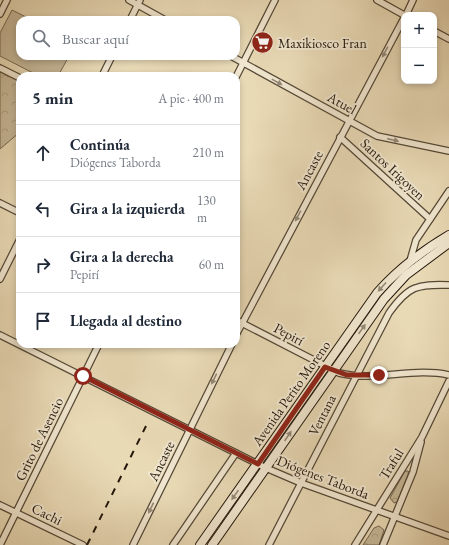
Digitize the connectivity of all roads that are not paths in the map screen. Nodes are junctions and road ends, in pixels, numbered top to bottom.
1 (129, 0) edge
2 (275, 0) edge
3 (377, 0) edge
4 (413, 0) edge
5 (5, 1) edge
6 (138, 2) edge
7 (407, 12) edge
8 (0, 14) edge
9 (401, 14) edge
10 (132, 16) edge
11 (159, 16) edge
12 (401, 23) edge
13 (437, 33) edge
14 (449, 39) edge
15 (110, 60) edge
16 (238, 60) edge
17 (243, 63) junction
18 (0, 68) edge
19 (104, 72) edge
20 (238, 72) edge
21 (16, 76) edge
22 (348, 121) junction
23 (340, 137) junction
24 (449, 151) edge
25 (449, 191) edge
26 (0, 203) edge
27 (16, 211) edge
28 (430, 219) junction
29 (449, 235) edge
30 (449, 243) edge
31 (16, 247) edge
32 (413, 263) junction
33 (0, 279) edge
34 (449, 285) edge
35 (240, 320) edge
36 (240, 323) edge
37 (0, 335) edge
38 (16, 343) edge
39 (26, 348) edge
40 (98, 348) edge
41 (230, 348) edge
42 (325, 367) junction
43 (333, 371) junction
44 (356, 375) junction
45 (449, 375) edge
46 (83, 376) junction
47 (449, 382) edge
48 (189, 430) junction
49 (422, 437) junction
50 (236, 453) junction
51 (258, 464) junction
52 (266, 468) junction
53 (301, 483) junction
54 (0, 504) edge
55 (376, 510) junction
56 (17, 513) junction
57 (394, 517) junction
58 (449, 536) edge
59 (0, 545) edge
60 (83, 545) edge
61 (133, 545) edge
62 (173, 545) edge
63 (200, 545) edge
64 (212, 545) edge
65 (269, 545) edge
66 (355, 545) edge
67 (383, 545) edge

1 - 6 street
2 - 17 street
3 - 9 street
4 - 7 street, Ancaste
5 - 8 street
6 - 10 street
6 - 11 street
12 -> 22 street, Ancaste
13 - 14 street
15 - 19 street
16 - 17 street, Atuel
17 - 20 street
17 -> 22 street, Atuel
18 - 21 street
22 - 23 street, Ancaste
22 -> 24 street, Atuel
23 - 28 street, Santos Irigoyen
23 -> 35 street, Ancaste
25 - 28 street
26 - 27 street
28 - 32 street
29 - 32 main road
30 - 32 main road
31 - 33 street
32 -> 42 main road, Avenida Perito Moreno
43 -> 32 main road, Avenida Perito Moreno
34 - 44 street, Ventana
36 - 42 street, Pepirí
37 - 38 street, Diógenes Taborda
39 - 46 street, Diógenes Taborda
40 - 46 street, Grito de Asencio
41 -> 48 street, Ancaste
42 - 43 street, Pepirí
42 - 51 main road, Avenida Perito Moreno
43 - 44 street, Pepirí
52 -> 43 main road, Avenida Perito Moreno
44 - 45 street, Pepirí
44 - 53 street, Ventana
46 - 48 street, Diógenes Taborda
46 - 56 street, Grito de Asencio
47 - 49 street, Traful
48 - 50 street, Diógenes Taborda
48 -> 61 street, Ancaste
49 - 55 street, Traful
49 - 57 street, Traful
50 - 51 street, Diógenes Taborda
50 - 62 street
51 - 52 street, Diógenes Taborda
51 -> 63 main road, Avenida Perito Moreno
52 - 53 street, Diógenes Taborda
52 - 64 main road, Avenida Perito Moreno
53 - 55 street, Diógenes Taborda
53 - 65 street, Ventana
54 - 56 street, Cachi
55 - 57 street, Diógenes Taborda
55 - 66 street, Traful
56 - 59 street, Grito de Asencio
56 - 60 street, Cachi
57 - 58 street, Diógenes Taborda
57 - 67 street, Traful

